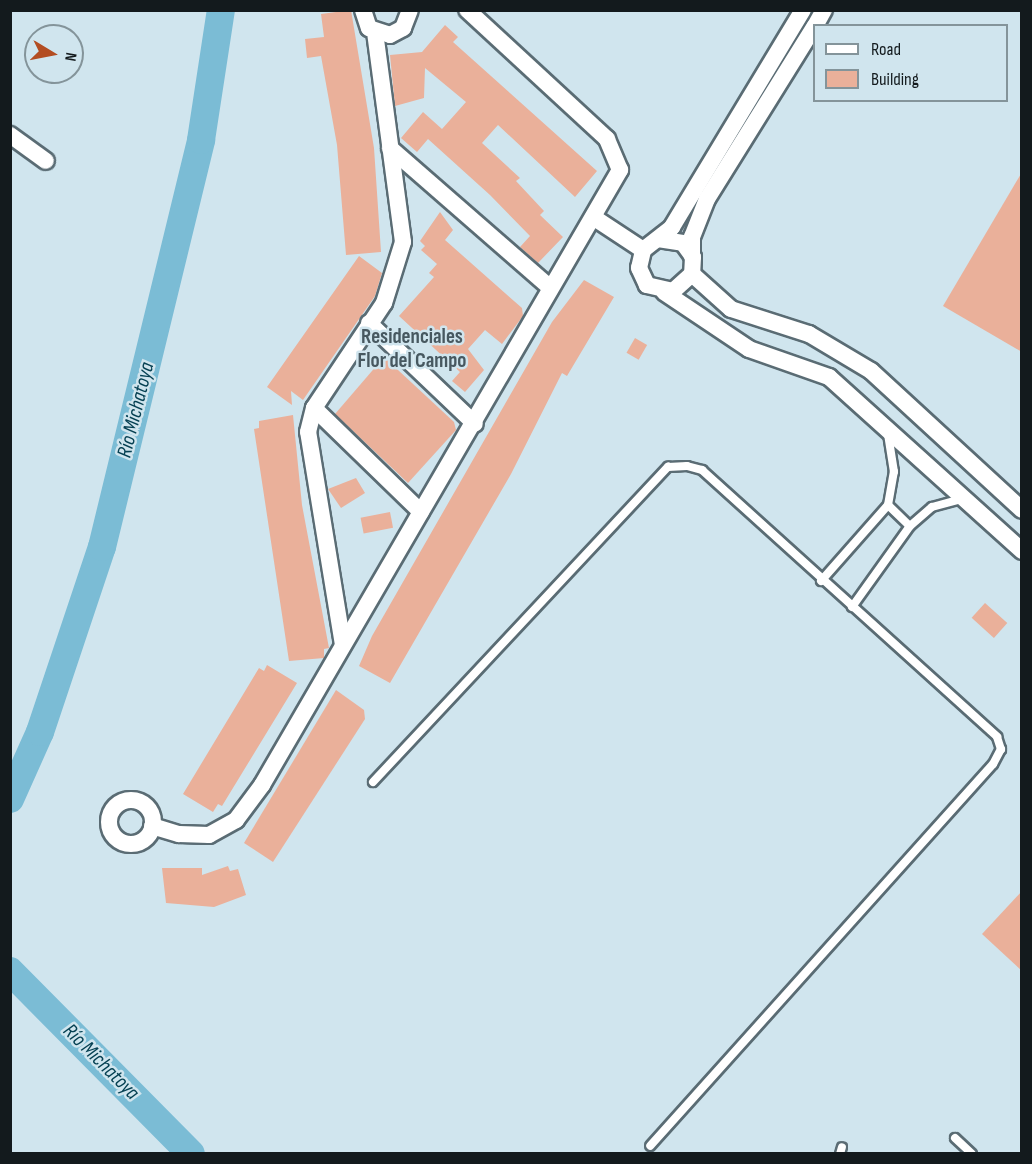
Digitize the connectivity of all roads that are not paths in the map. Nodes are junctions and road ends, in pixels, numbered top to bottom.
1 (363, 10) edge
2 (410, 10) edge
3 (467, 10) edge
4 (803, 10) edge
5 (824, 10) edge
6 (816, 24) edge
7 (813, 29) edge
8 (375, 32) junction
9 (10, 135) edge
10 (390, 148) junction
11 (46, 161) dead end
12 (593, 217) junction
13 (658, 238) junction
14 (643, 250) junction
15 (692, 265) junction
16 (549, 286) junction
17 (664, 292) junction
18 (369, 324) junction
19 (314, 408) junction
20 (475, 424) junction
21 (887, 430) junction
22 (961, 499) junction
23 (888, 506) junction
24 (1022, 510) edge
25 (421, 512) junction
26 (910, 526) junction
27 (1022, 552) edge
28 (821, 581) junction
29 (852, 607) junction
30 (343, 645) junction
31 (373, 782) dead end
32 (152, 826) dead end
33 (955, 1138) dead end
34 (650, 1146) dead end
35 (972, 1154) edge

1 - 8 street
2 - 8 street
3 - 12 street
4 - 13 street
5 - 6 street
7 - 15 street
8 - 10 street
9 - 11 street
10 - 16 street
10 - 18 street
12 - 14 street
12 - 16 street
13 - 14 street
13 - 15 street
14 - 17 street
15 - 17 street
15 - 24 street
16 - 20 street
17 - 21 street
18 - 19 street
18 - 20 street
19 - 25 street
19 - 30 street
20 - 25 street
21 - 22 street
21 - 23 lane
22 - 26 lane
22 - 27 street
23 - 26 lane
23 - 28 lane
25 - 30 street
26 - 29 lane
28 - 29 lane
28 - 31 lane
29 - 34 lane
30 - 32 street
33 - 35 lane

